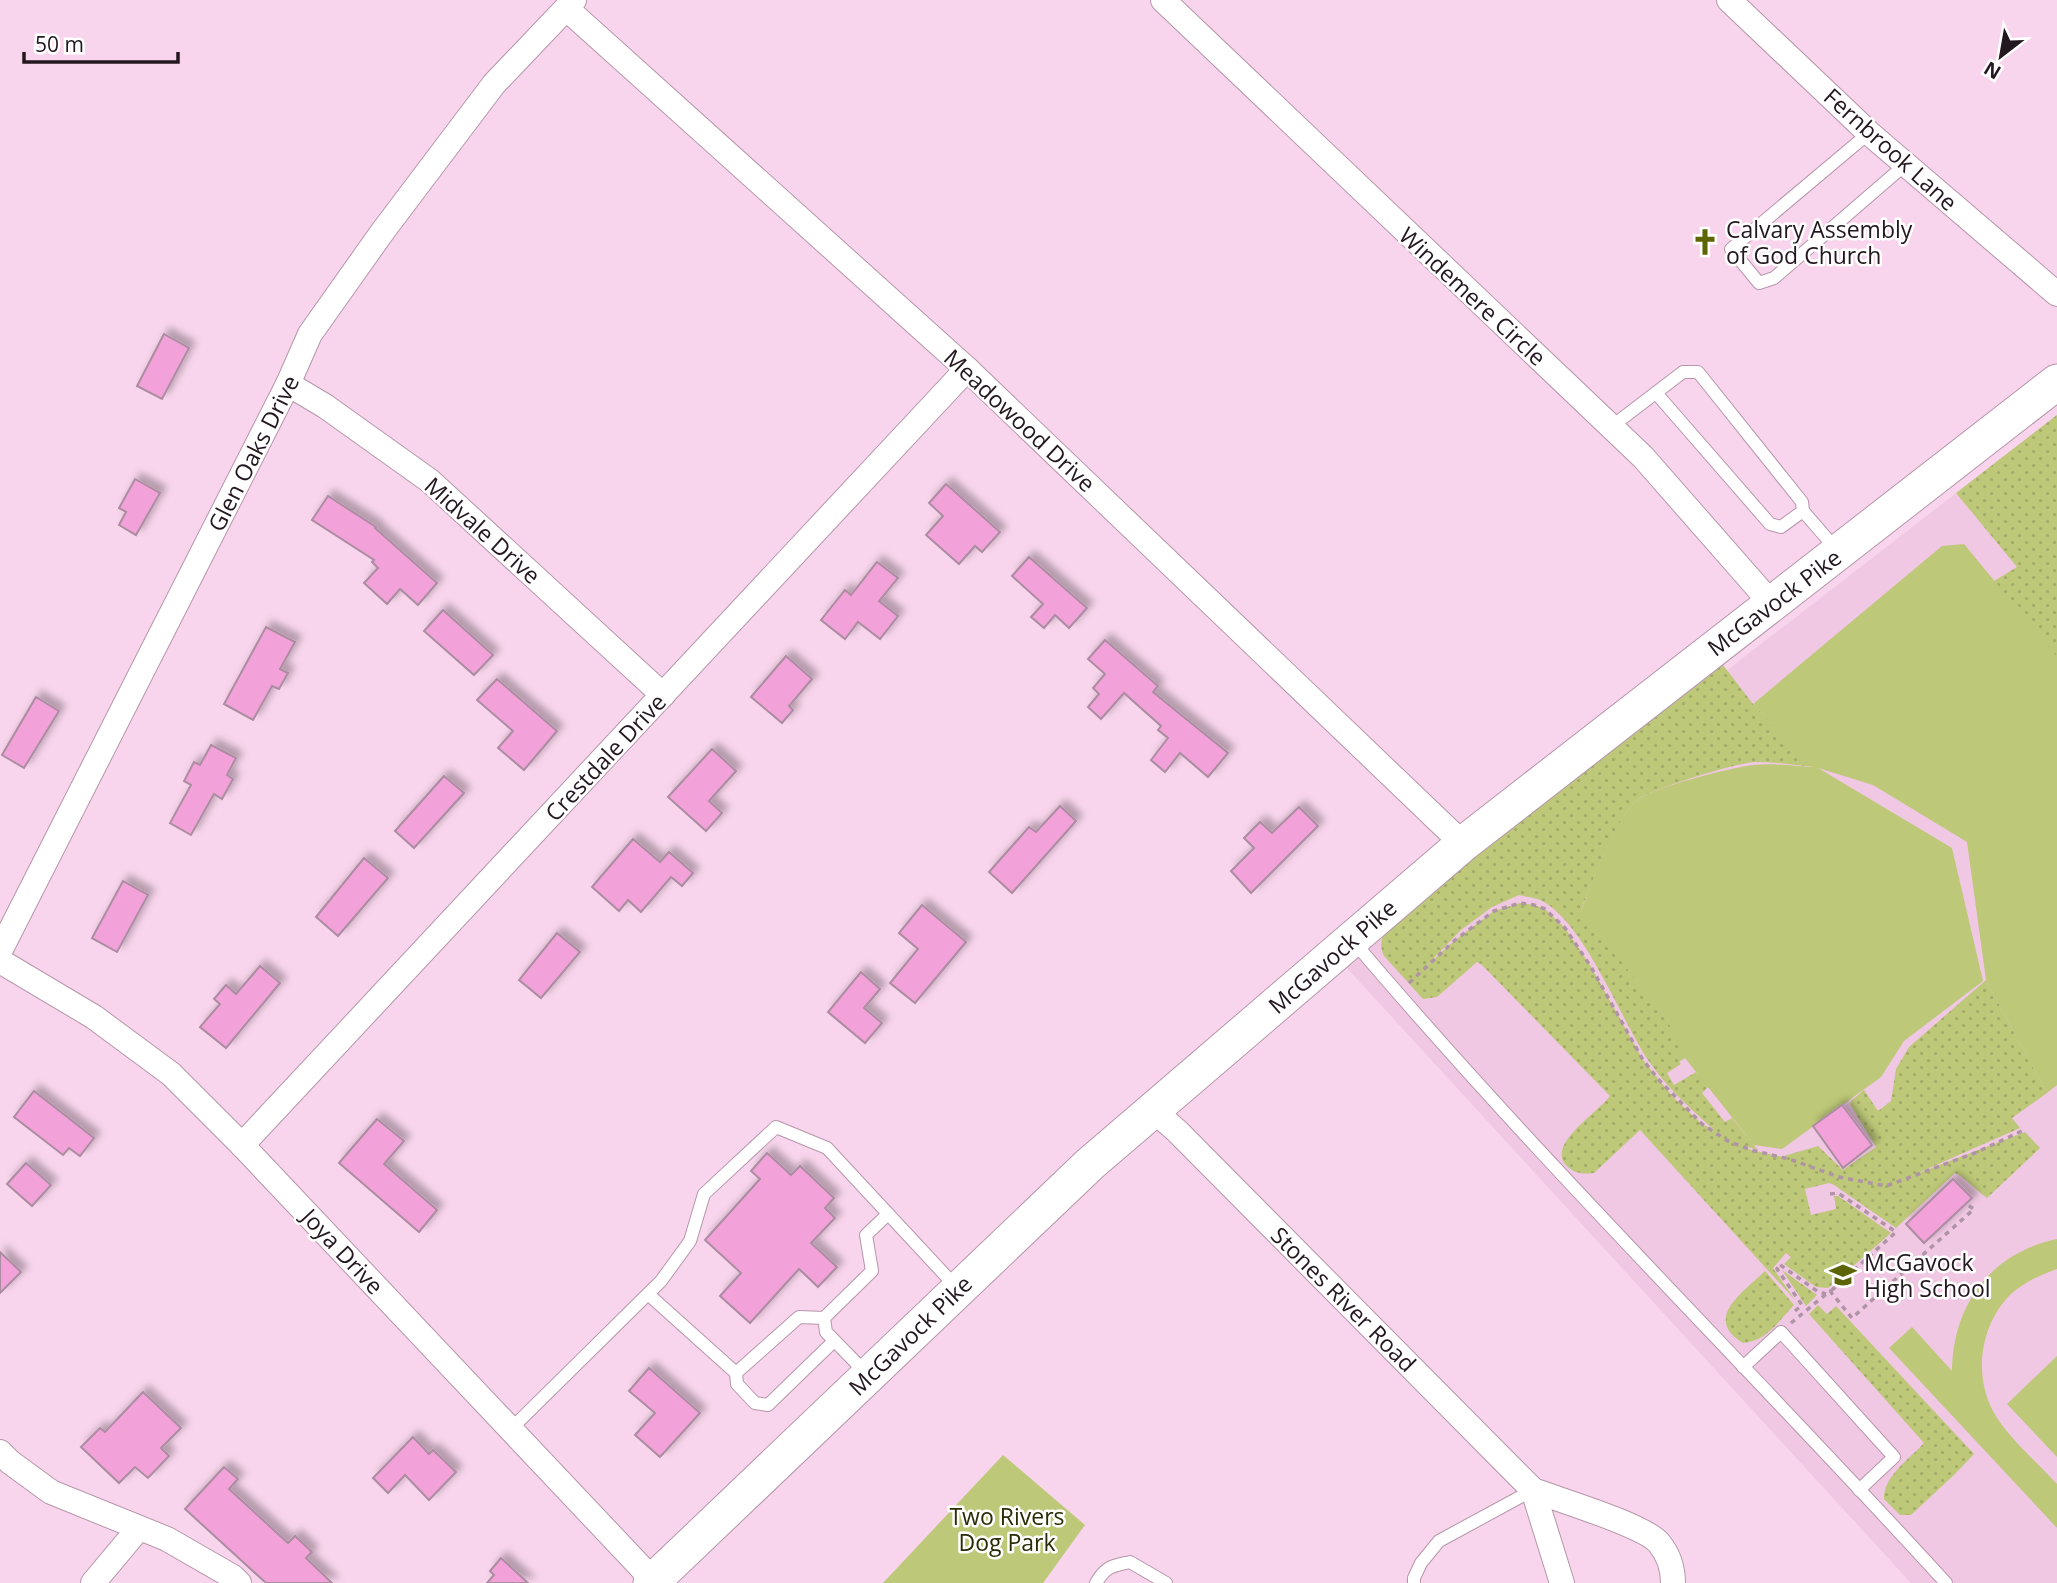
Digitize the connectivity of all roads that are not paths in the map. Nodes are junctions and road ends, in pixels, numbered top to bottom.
1 (1163, 0) edge
2 (1729, 0) edge
3 (570, 5) edge
4 (1869, 132) junction
5 (1906, 164) junction
6 (2057, 294) edge
7 (967, 369) junction
8 (2057, 382) edge
9 (288, 384) junction
10 (1656, 393) junction
11 (1611, 427) junction
12 (1803, 511) junction
13 (1839, 552) junction
14 (1771, 603) junction
15 (663, 695) junction
16 (1463, 844) junction
17 (1351, 940) junction
18 (0, 951) edge
19 (0, 961) edge
20 (1153, 1110) junction
21 (243, 1145) junction
22 (888, 1214) junction
23 (958, 1290) junction
24 (648, 1294) junction
25 (824, 1318) junction
26 (834, 1341) junction
27 (1743, 1367) junction
28 (736, 1373) junction
29 (868, 1375) junction
30 (511, 1429) junction
31 (0, 1452) edge
32 (1533, 1490) junction
33 (1858, 1490) junction
34 (139, 1528) junction
35 (652, 1582) edge
36 (93, 1583) edge
37 (239, 1583) edge
38 (1096, 1583) edge
39 (1166, 1583) edge
40 (1414, 1583) edge
41 (1562, 1583) edge
42 (1673, 1583) edge
43 (1946, 1583) edge

1 - 11 street, Windemere Circle
2 - 4 street, Fernbrook Lane
3 - 7 street, Meadowood Drive
3 - 9 street, Glen Oaks Drive
4 - 5 street, Fernbrook Lane
4 - 5 lane
5 - 6 street, Fernbrook Lane
7 - 15 street, Crestdale Drive
7 - 16 street, Meadowood Drive
8 - 13 main road, McGavock Pike
9 - 15 street, Midvale Drive
9 - 18 street, Glen Oaks Drive
10 - 11 lane
10 - 12 lane
10 - 12 lane
11 - 14 street, Windemere Circle
12 - 13 lane
13 - 14 main road, McGavock Pike
14 - 16 main road, McGavock Pike
15 - 21 street, Crestdale Drive
16 - 17 main road, McGavock Pike
17 - 20 main road, McGavock Pike
17 - 27 lane
19 - 21 street, Joya Drive
20 - 23 main road, McGavock Pike
20 - 32 street, Stones River Road
21 - 30 street, Joya Drive
22 - 23 lane
22 - 24 lane
22 - 25 lane
23 - 29 main road, McGavock Pike
24 - 28 lane
24 - 30 lane
25 - 26 lane
25 - 28 lane
26 - 28 lane
26 - 29 lane
27 - 33 lane
27 - 33 lane
29 - 35 main road, McGavock Pike
30 - 35 street, Joya Drive
31 - 34 street
32 - 40 lane
32 - 41 street
32 - 42 street
33 - 43 lane
34 - 36 street
34 - 37 street
38 - 39 lane

